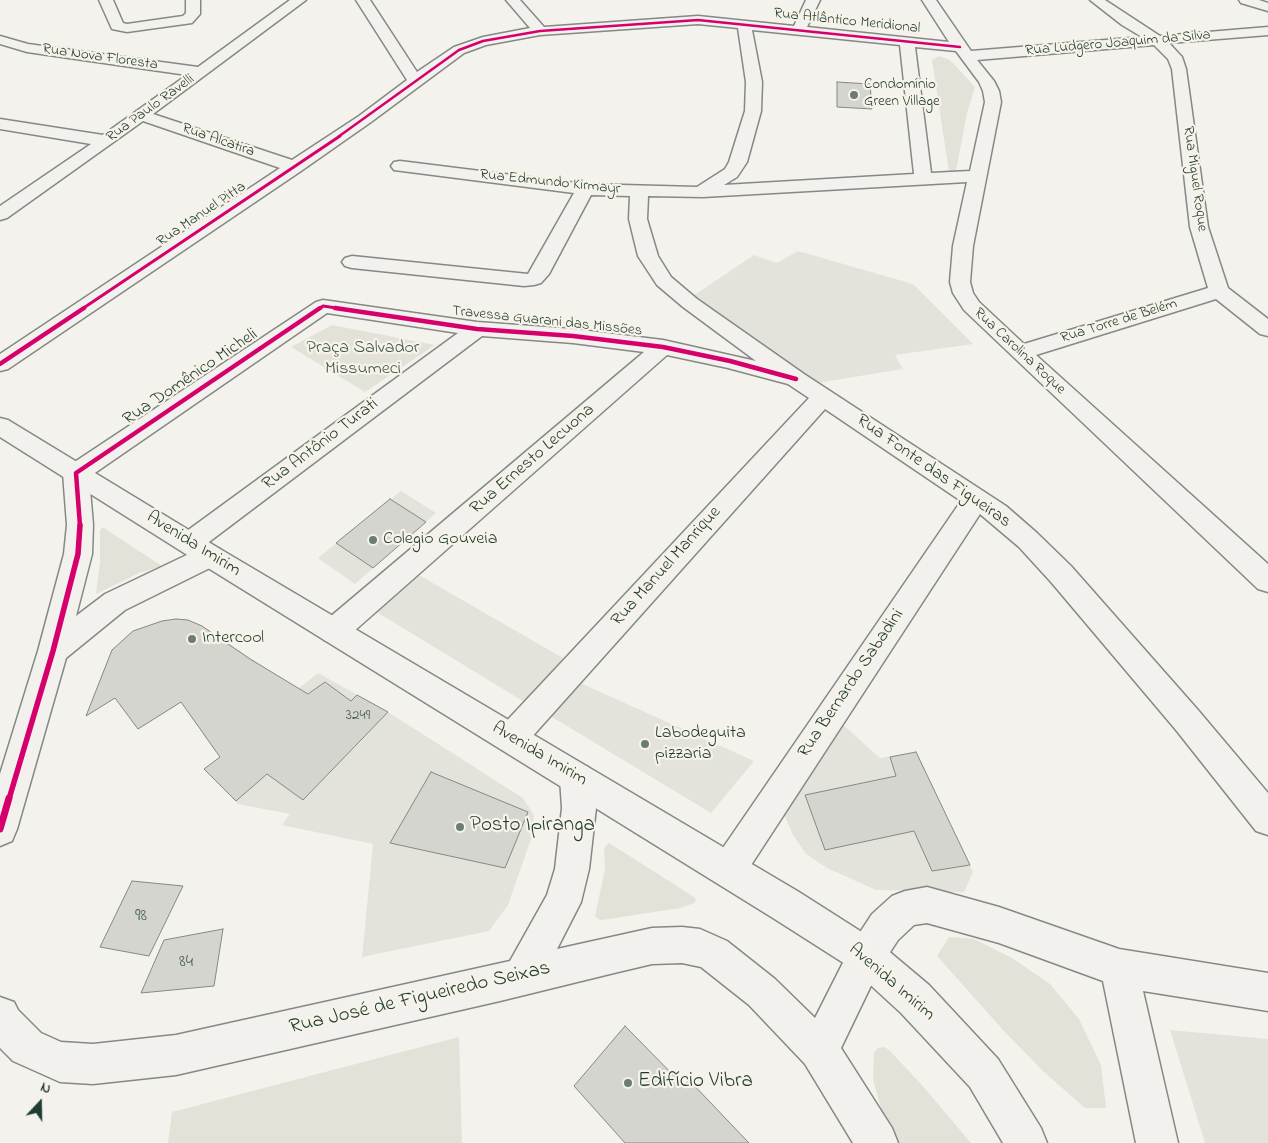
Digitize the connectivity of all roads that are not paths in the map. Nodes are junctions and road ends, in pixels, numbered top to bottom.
1 (106, 0) edge
2 (192, 0) edge
3 (299, 0) edge
4 (362, 0) edge
5 (514, 0) edge
6 (813, 0) edge
7 (930, 0) edge
8 (1097, 0) edge
9 (1246, 0) edge
10 (734, 7) dead end
11 (1268, 7) edge
12 (725, 22) junction
13 (744, 24) junction
14 (799, 30) junction
15 (540, 31) junction
16 (1268, 32) edge
17 (0, 40) edge
18 (1157, 40) junction
19 (908, 42) junction
20 (964, 52) junction
21 (201, 72) junction
22 (415, 81) junction
23 (141, 115) junction
24 (0, 124) edge
25 (106, 141) junction
26 (400, 166) dead end
27 (295, 167) junction
28 (978, 176) junction
29 (923, 179) junction
30 (585, 189) junction
31 (639, 192) junction
32 (700, 192) junction
33 (0, 214) edge
34 (352, 262) dead end
35 (1218, 291) junction
36 (323, 306) joint
37 (477, 329) junction
38 (1268, 330) edge
39 (664, 347) junction
40 (1020, 353) junction
41 (0, 364) edge
42 (796, 379) junction
43 (823, 396) junction
44 (0, 426) edge
45 (76, 473) junction
46 (976, 499) junction
47 (200, 550) junction
48 (1268, 580) edge
49 (334, 631) junction
50 (53, 652) junction
51 (511, 738) junction
52 (576, 778) junction
53 (1268, 820) edge
54 (0, 829) edge
55 (728, 870) junction
56 (866, 956) junction
57 (1119, 968) junction
58 (523, 975) junction
59 (1268, 992) edge
60 (0, 1016) edge
61 (819, 1050) junction
62 (877, 1143) edge
63 (1026, 1143) edge
64 (1157, 1143) edge

1 - 2 street
3 - 21 street, Rua Paulo Ravelli
4 - 22 street
5 - 15 street
6 - 14 street
7 - 20 street, Rua Carolina Roque
8 - 18 street, Rua Miguel Roque
9 - 11 street
10 - 12 street
12 - 13 street, Rua Atlântico Meridional
12 - 15 street, Rua Atlântico Meridional
13 - 14 street, Rua Atlântico Meridional
13 - 32 street
14 - 19 street, Rua Atlântico Meridional
15 - 22 street, Rua Atlântico Meridional
16 - 18 street, Rua Ludgero Joaquim da Silva
17 - 21 street, Rua Nova Floresta
18 - 20 street, Rua Ludgero Joaquim da Silva
18 - 35 street, Rua Miguel Roque
19 - 20 street, Rua Atlântico Meridional
19 - 29 street
20 - 28 street, Rua Carolina Roque
21 - 23 street, Rua Paulo Ravelli
22 - 27 street, Rua Manuel Pitta
23 - 25 street, Rua Paulo Ravelli
23 - 27 street, Rua Alcatira
24 - 25 street
25 - 33 street, Rua Paulo Ravelli
26 - 30 street, Rua Edmundo Kirmayr
27 - 41 street, Rua Manuel Pitta
28 - 29 street, Rua Edmundo Kirmayr
28 - 40 street, Rua Carolina Roque
29 - 32 street, Rua Edmundo Kirmayr
30 - 31 street, Rua Edmundo Kirmayr
30 - 34 street
31 - 32 street, Rua Edmundo Kirmayr
31 - 42 street, Rua Fonte das Figueiras
35 - 38 street
35 - 40 street, Rua Torre de Belém
36 - 37 street, Travessa Guarani das Missões
36 - 45 street, Rua Domênico Micheli
37 - 39 street, Travessa Guarani das Missões
37 - 47 street, Rua Antônio Turati
39 - 42 street, Travessa Guarani das Missões
39 - 49 street, Rua Ernesto Lecuona
40 - 48 street, Rua Carolina Roque
42 - 43 street, Rua Fonte das Figueiras
43 - 46 street, Rua Fonte das Figueiras
43 - 51 street, Rua Manuel Manrique
44 - 45 street, Avenida Imirim
45 - 47 street, Avenida Imirim
45 - 50 street
46 - 53 street, Rua Fonte das Figueiras
46 - 55 street, Rua Bernardo Sabadini
47 - 49 street, Avenida Imirim
47 - 50 street, Rua Antônio Turati
49 - 51 street, Avenida Imirim
50 - 54 street
51 - 52 street, Avenida Imirim
52 - 55 street, Avenida Imirim
52 - 58 street
55 - 56 street, Avenida Imirim
56 - 57 street
56 - 61 street
56 - 63 street, Avenida Imirim
57 - 59 street
57 - 64 street
58 - 60 street, Rua José de Figueiredo Seixas
58 - 61 street, Rua José de Figueiredo Seixas
61 - 62 street, Rua José de Figueiredo Seixas

